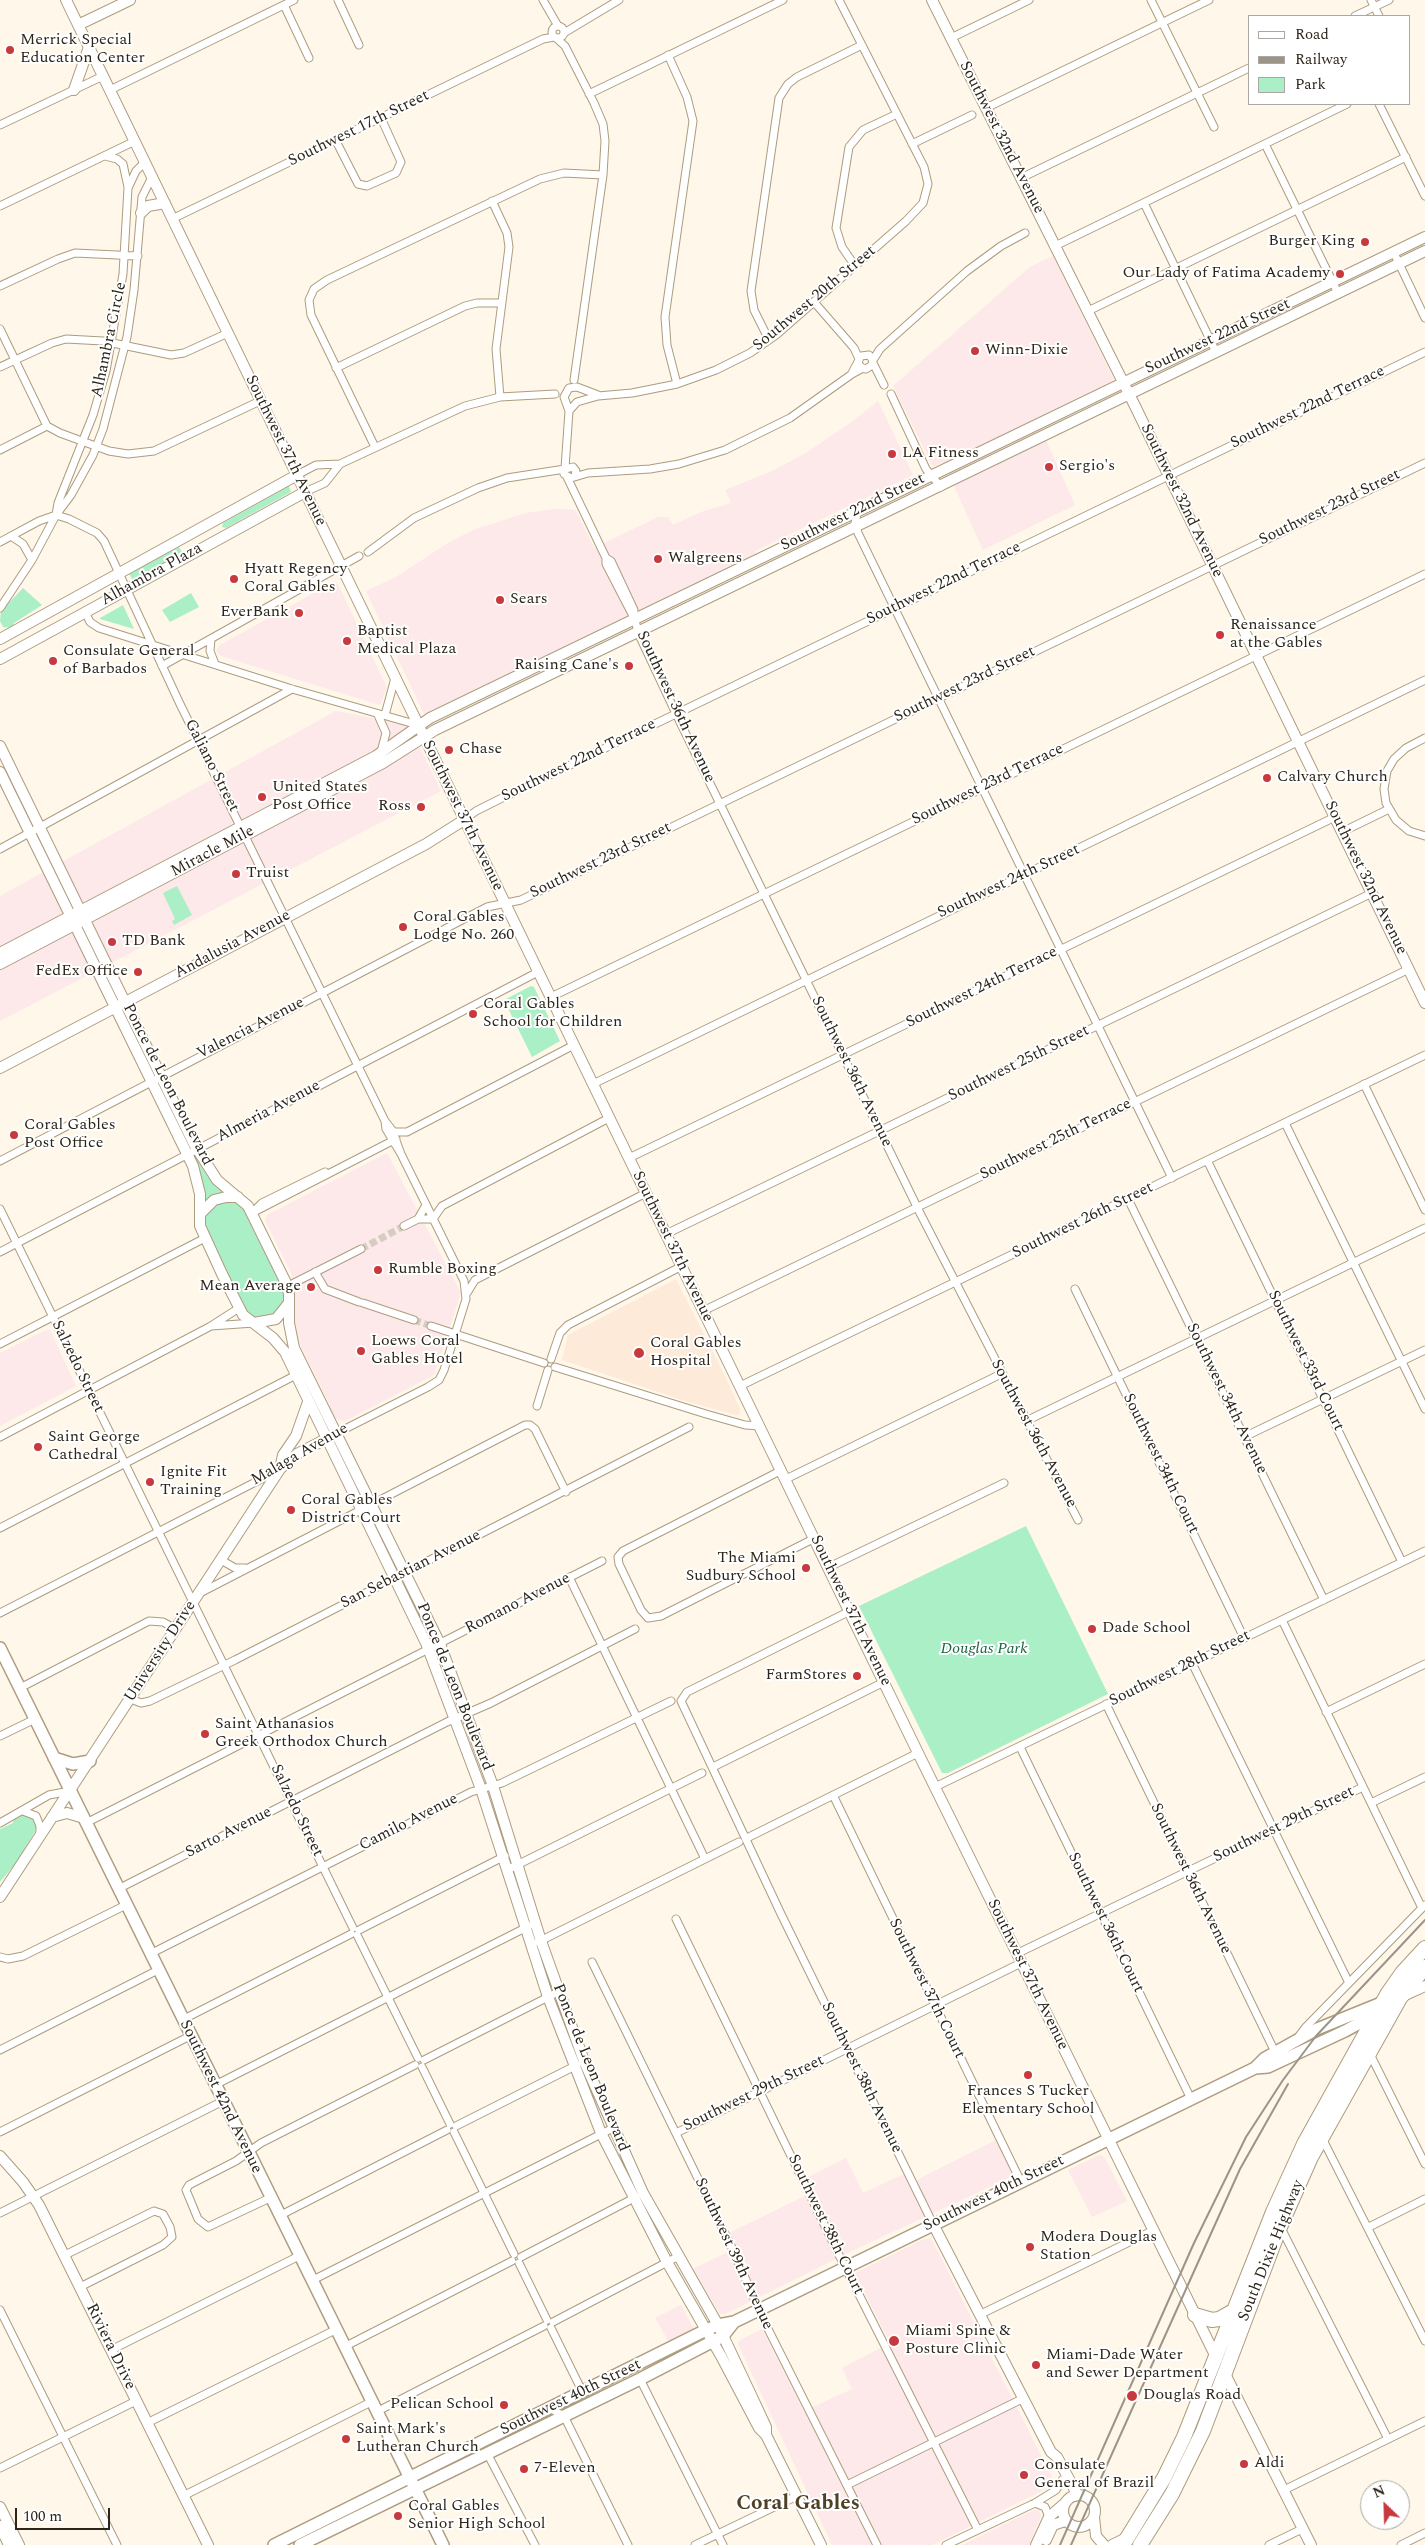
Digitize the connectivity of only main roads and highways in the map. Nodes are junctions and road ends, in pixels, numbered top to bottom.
1 (0, 1650) edge
2 (54, 1758) junction
3 (90, 1761) road end
4 (1425, 1948) edge
5 (1425, 1967) edge
6 (1400, 1998) junction
7 (1382, 2002) junction
8 (1375, 2015) junction
9 (1255, 2068) junction
10 (1235, 2310) junction
11 (1195, 2315) road end
12 (734, 2322) junction
13 (409, 2477) junction
14 (414, 2488) junction
15 (1130, 2542) edge
16 (274, 2545) edge
17 (300, 2545) edge
18 (442, 2545) edge

1 - 2 main road, Southwest 42nd Avenue
2 - 3 main road
2 - 13 main road, Southwest 42nd Avenue
4 - 7 highway, South Dixie Highway
5 - 6 highway, South Dixie Highway
6 - 7 main road, Southwest 40th Street
6 - 8 main road, Southwest 40th Street
6 - 15 highway, South Dixie Highway
7 - 8 highway, South Dixie Highway
7 - 9 main road, Southwest 40th Street
8 - 9 main road, Southwest 40th Street
8 - 10 highway, South Dixie Highway
9 - 12 main road, Southwest 40th Street
10 - 11 highway
10 - 15 highway, South Dixie Highway
12 - 13 main road, Southwest 40th Street
12 - 14 main road, Southwest 40th Street
13 - 14 main road, Southwest 42nd Avenue
13 - 16 main road, Southwest 40th Street
14 - 17 main road, Southwest 40th Street
14 - 18 main road, Southwest 42nd Avenue

